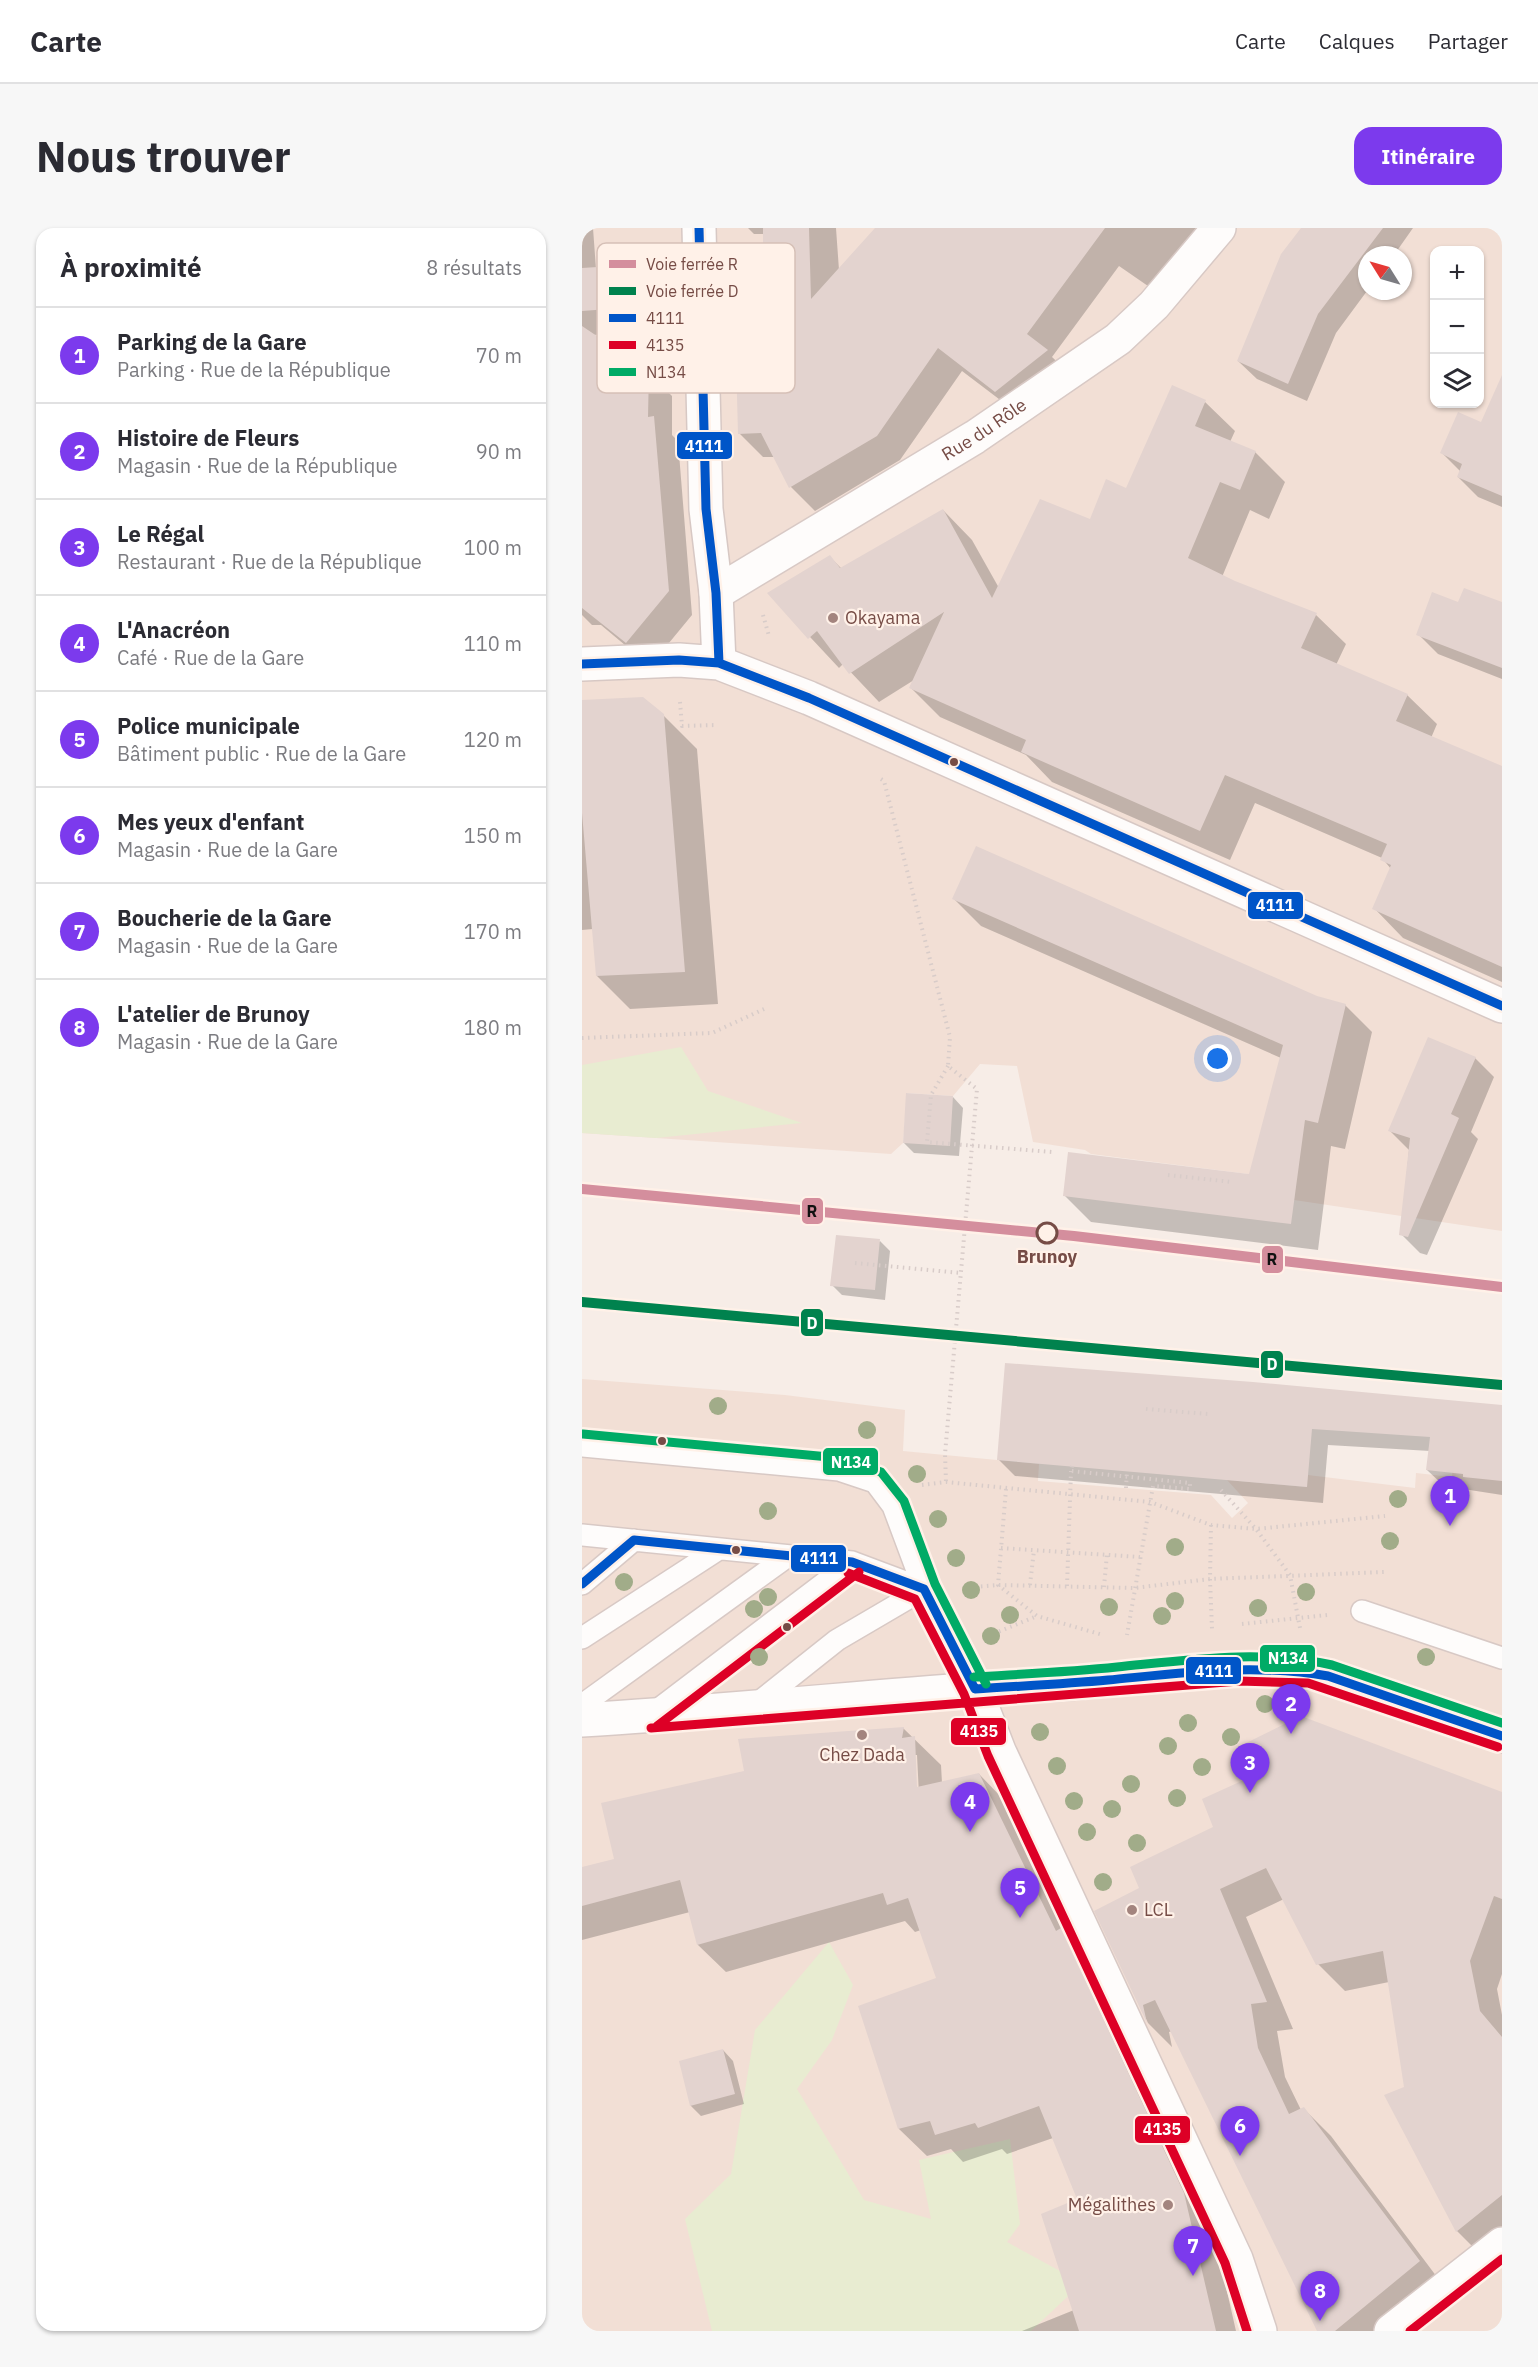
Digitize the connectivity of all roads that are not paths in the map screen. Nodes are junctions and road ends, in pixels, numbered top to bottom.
1 (699, 228) edge
2 (1219, 228) edge
3 (699, 243) edge
4 (703, 393) edge
5 (716, 593) junction
6 (719, 663) junction
7 (582, 664) edge
8 (1502, 1006) edge
9 (582, 1446) edge
10 (582, 1534) edge
11 (634, 1540) junction
12 (719, 1549) junction
13 (788, 1556) junction
14 (852, 1562) junction
15 (582, 1584) edge
16 (924, 1589) junction
17 (1362, 1611) dead end
18 (582, 1638) edge
19 (1502, 1658) edge
20 (975, 1689) junction
21 (582, 1705) edge
22 (751, 1709) junction
23 (650, 1716) junction
24 (582, 1720) edge
25 (1502, 1736) edge
26 (1502, 2245) edge
27 (1260, 2331) edge
28 (1391, 2331) edge

1 - 3 street
2 - 5 street, Rue du Rôle
4 - 5 street
5 - 6 street
6 - 7 street
6 - 8 street
9 - 16 lane
10 - 11 lane
11 - 12 lane
11 - 15 lane
12 - 13 lane
12 - 18 lane
13 - 14 lane
13 - 21 lane
14 - 16 lane
14 - 23 lane
16 - 20 lane
16 - 22 lane
17 - 19 lane
20 - 22 street
20 - 25 street
20 - 27 street
22 - 23 street
23 - 24 street
26 - 28 street

